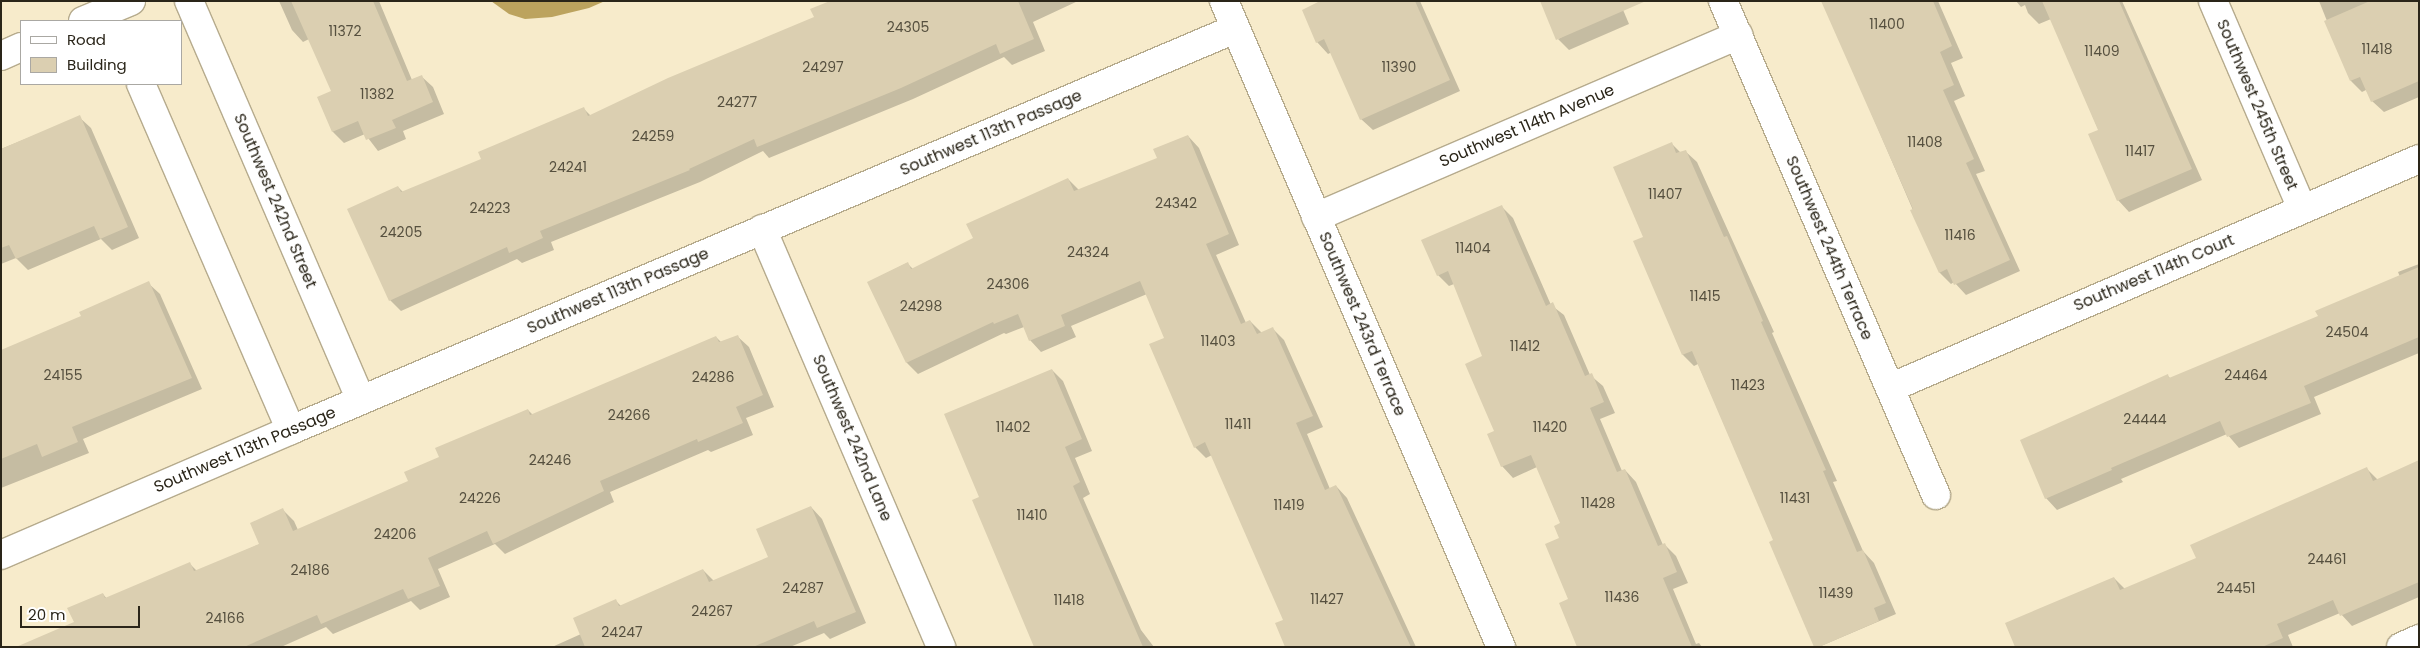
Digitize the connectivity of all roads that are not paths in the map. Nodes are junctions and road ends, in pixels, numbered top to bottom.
1 (189, 1) edge
2 (1224, 1) edge
3 (1723, 1) edge
4 (2213, 1) edge
5 (115, 8) edge
6 (85, 20) edge
7 (1236, 29) junction
8 (1738, 36) junction
9 (20, 47) edge
10 (1, 56) edge
11 (142, 85) edge
12 (2419, 160) edge
13 (2302, 209) junction
14 (1316, 216) junction
15 (762, 230) junction
16 (1890, 388) junction
17 (361, 400) junction
18 (291, 430) junction
19 (1936, 495) dead end
20 (1, 555) edge
21 (2419, 639) edge
22 (941, 647) edge
23 (1501, 647) edge
24 (2401, 647) edge

1 - 17 street, Southwest 242nd Street
2 - 7 street, Southwest 243rd Terrace
3 - 8 street, Southwest 244th Terrace
4 - 13 street, Southwest 245th Street
5 - 6 street
7 - 14 street, Southwest 243rd Terrace
7 - 15 street, Southwest 113th Passage
8 - 14 street, Southwest 114th Avenue
8 - 16 street, Southwest 244th Terrace
9 - 10 street
11 - 18 street
12 - 13 street, Southwest 114th Court
13 - 16 street, Southwest 114th Court
14 - 23 street, Southwest 243rd Terrace
15 - 17 street, Southwest 113th Passage
15 - 22 street, Southwest 242nd Lane
16 - 19 street, Southwest 244th Terrace
17 - 18 street, Southwest 113th Passage
18 - 20 street, Southwest 113th Passage
21 - 24 street

